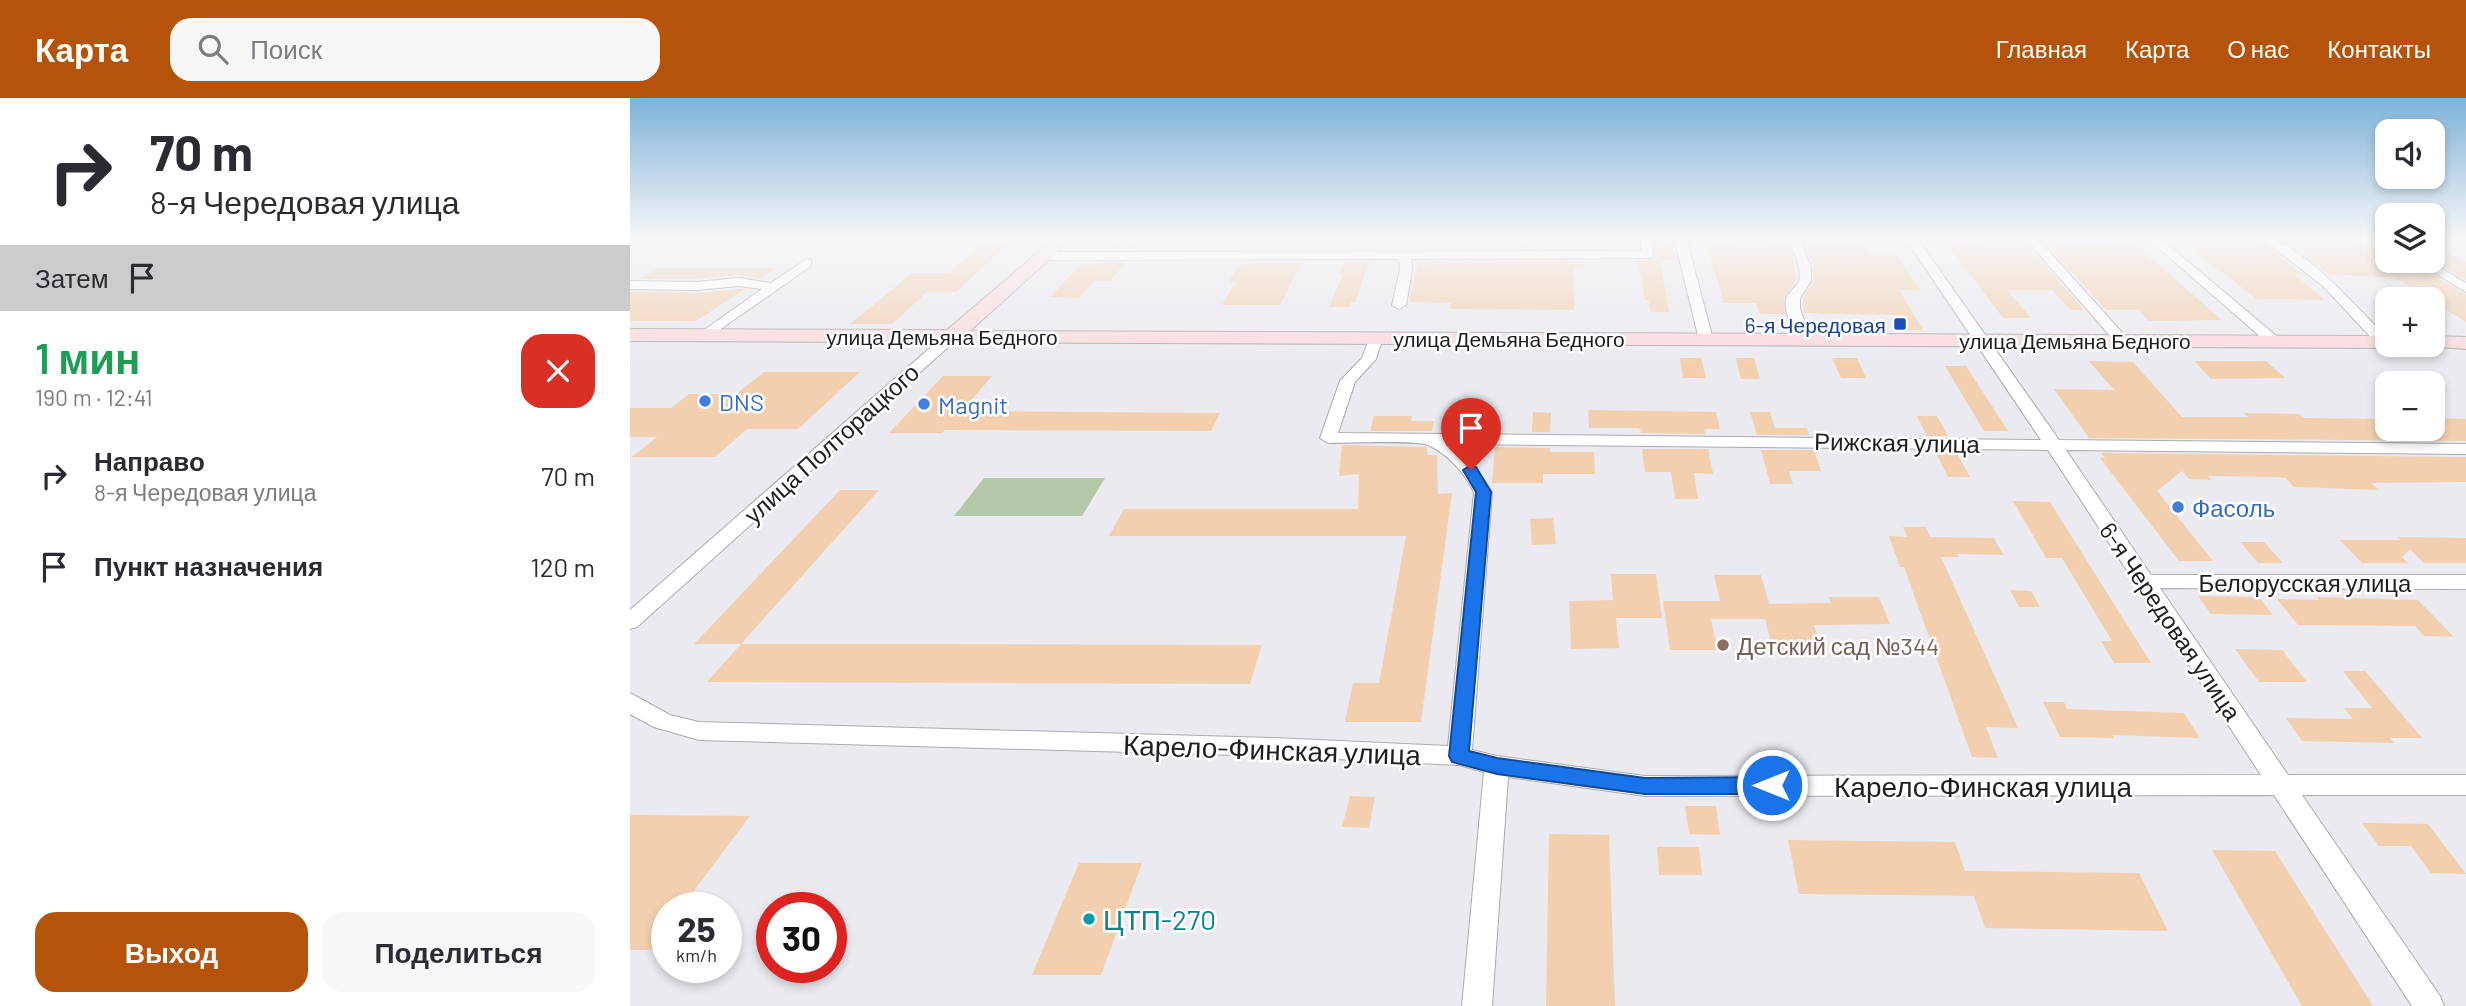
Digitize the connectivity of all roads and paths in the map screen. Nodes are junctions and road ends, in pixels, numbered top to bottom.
1 (781, 280) edge
2 (1016, 280) edge
3 (1404, 280) edge
4 (1691, 280) edge
5 (1805, 280) edge
6 (1941, 280) edge
7 (2068, 280) edge
8 (2203, 280) edge
9 (2324, 280) edge
10 (630, 285) edge
11 (773, 286) junction
12 (1399, 305) dead end
13 (2375, 332) edge
14 (630, 335) edge
15 (705, 336) junction
16 (953, 336) junction
17 (1376, 337) junction
18 (1706, 339) junction
19 (1804, 339) junction
20 (1983, 340) junction
21 (2122, 341) junction
22 (2275, 342) junction
23 (2375, 342) edge
24 (2445, 342) edge
25 (2466, 343) edge
26 (1424, 437) junction
27 (2054, 447) junction
28 (2466, 449) edge
29 (2144, 581) junction
30 (2466, 582) edge
31 (630, 622) edge
32 (630, 701) edge
33 (1459, 756) junction
34 (1497, 766) junction
35 (2280, 784) junction
36 (2466, 785) edge
37 (1478, 1006) edge
38 (2428, 1006) edge

1 - 11 street
2 - 16 main road, улица Полторацкого
3 - 12 street
4 - 18 street
5 - 19 street
6 - 20 street, 6-я Чередовая улица
7 - 21 street
8 - 22 street
9 - 13 street
10 - 11 street
11 - 15 street
14 - 15 main road, улица Демьяна Бедного
15 - 16 main road, улица Демьяна Бедного
16 - 17 main road, улица Демьяна Бедного
16 - 31 street, улица Полторацкого
17 - 18 main road, улица Демьяна Бедного
17 - 26 street, Рижская улица
18 - 19 main road, улица Демьяна Бедного
19 - 20 main road, улица Демьяна Бедного
20 - 21 main road, улица Демьяна Бедного
20 - 27 street, 6-я Чередовая улица
21 - 22 main road, улица Демьяна Бедного
22 - 23 main road, улица Демьяна Бедного
24 - 25 main road
26 - 27 street, Рижская улица
26 - 33 street
27 - 28 street, Рижская улица
27 - 29 street, 6-я Чередовая улица
29 - 30 street, Белорусская улица
29 - 35 street, 6-я Чередовая улица
32 - 33 street, Карело-Финская улица
33 - 34 street, Карело-Финская улица
34 - 35 street, Карело-Финская улица
34 - 37 street
35 - 36 street, Карело-Финская улица
35 - 38 street, 6-я Чередовая улица

